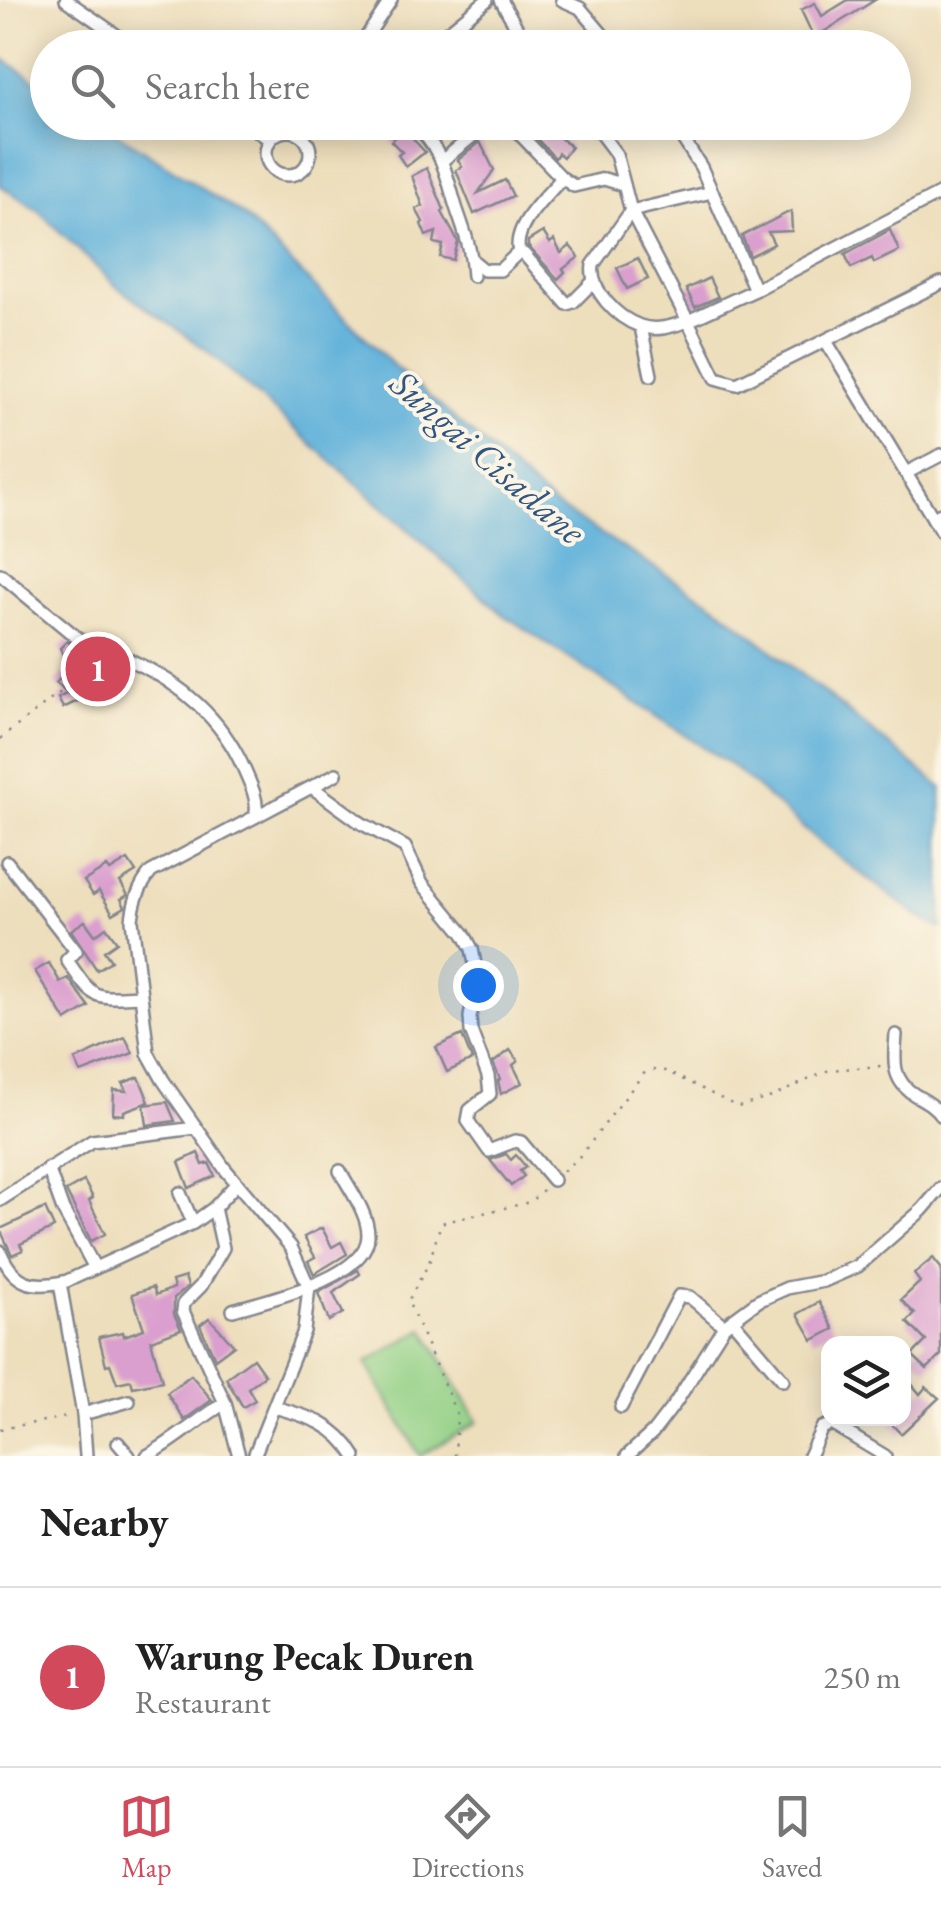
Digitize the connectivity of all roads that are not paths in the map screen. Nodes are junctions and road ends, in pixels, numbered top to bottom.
1 (66, 0) edge
2 (391, 0) edge
3 (487, 0) edge
4 (501, 0) edge
5 (562, 0) edge
6 (110, 30) edge
7 (371, 30) edge
8 (450, 30) edge
9 (518, 30) edge
10 (599, 30) edge
11 (270, 140) edge
12 (304, 140) edge
13 (428, 140) edge
14 (468, 140) edge
15 (525, 140) edge
16 (606, 140) edge
17 (682, 140) edge
18 (443, 160) junction
19 (562, 178) junction
20 (624, 185) junction
21 (712, 192) junction
22 (941, 194) edge
23 (632, 211) junction
24 (519, 252) junction
25 (472, 260) junction
26 (473, 276) dead end
27 (593, 282) junction
28 (941, 283) edge
29 (755, 290) junction
30 (688, 321) junction
31 (641, 327) junction
32 (826, 341) junction
33 (651, 375) dead end
34 (941, 455) edge
35 (906, 473) junction
36 (937, 516) edge
37 (941, 532) edge
38 (0, 574) edge
39 (336, 774) dead end
40 (313, 788) junction
41 (256, 814) junction
42 (8, 862) dead end
43 (140, 996) junction
44 (896, 1036) dead end
45 (941, 1115) edge
46 (196, 1128) junction
47 (48, 1168) junction
48 (340, 1172) dead end
49 (553, 1180) road end
50 (237, 1183) junction
51 (941, 1188) edge
52 (180, 1192) dead end
53 (0, 1200) edge
54 (214, 1208) junction
55 (193, 1223) junction
56 (0, 1251) edge
57 (96, 1268) junction
58 (60, 1283) junction
59 (310, 1288) junction
60 (234, 1310) dead end
61 (728, 1323) junction
62 (783, 1380) dead end
63 (128, 1401) dead end
64 (225, 1403) junction
65 (621, 1406) dead end
66 (274, 1407) junction
67 (83, 1414) junction
68 (118, 1443) dead end
69 (86, 1456) edge
70 (129, 1456) edge
71 (148, 1456) edge
72 (240, 1456) edge
73 (254, 1456) edge
74 (355, 1456) edge
75 (626, 1456) edge
76 (809, 1456) edge
77 (885, 1456) edge

1 - 6 street
2 - 7 street
3 - 8 street
4 - 9 street
5 - 10 street
11 - 12 street
13 - 18 street
14 - 18 street
15 - 19 street
16 - 20 street
17 - 21 street
18 - 25 street
19 - 20 street
19 - 24 street
20 - 23 street
21 - 23 street
21 - 29 street
22 - 29 street
23 - 27 street
23 - 30 street
24 - 25 street
24 - 27 street
25 - 26 street
27 - 31 street
28 - 32 street
29 - 30 street
30 - 31 street
30 - 32 street
31 - 33 street
32 - 35 street
34 - 35 street
35 - 36 street
36 - 37 street
38 - 41 street
39 - 40 street
40 - 41 street
40 - 49 street
41 - 43 street
42 - 43 street
43 - 46 street
44 - 45 street
46 - 47 street
46 - 50 street
47 - 53 street
47 - 57 street
48 - 59 street
50 - 54 street
50 - 59 street
51 - 61 street
52 - 55 street
54 - 55 street
54 - 64 street
55 - 57 street
56 - 58 street
57 - 58 street
58 - 67 street
59 - 60 street
59 - 66 street
61 - 62 street
61 - 65 street
61 - 75 street
63 - 67 street
64 - 71 street
64 - 72 street
66 - 73 street
66 - 74 street
67 - 69 street
68 - 70 street
76 - 77 street

